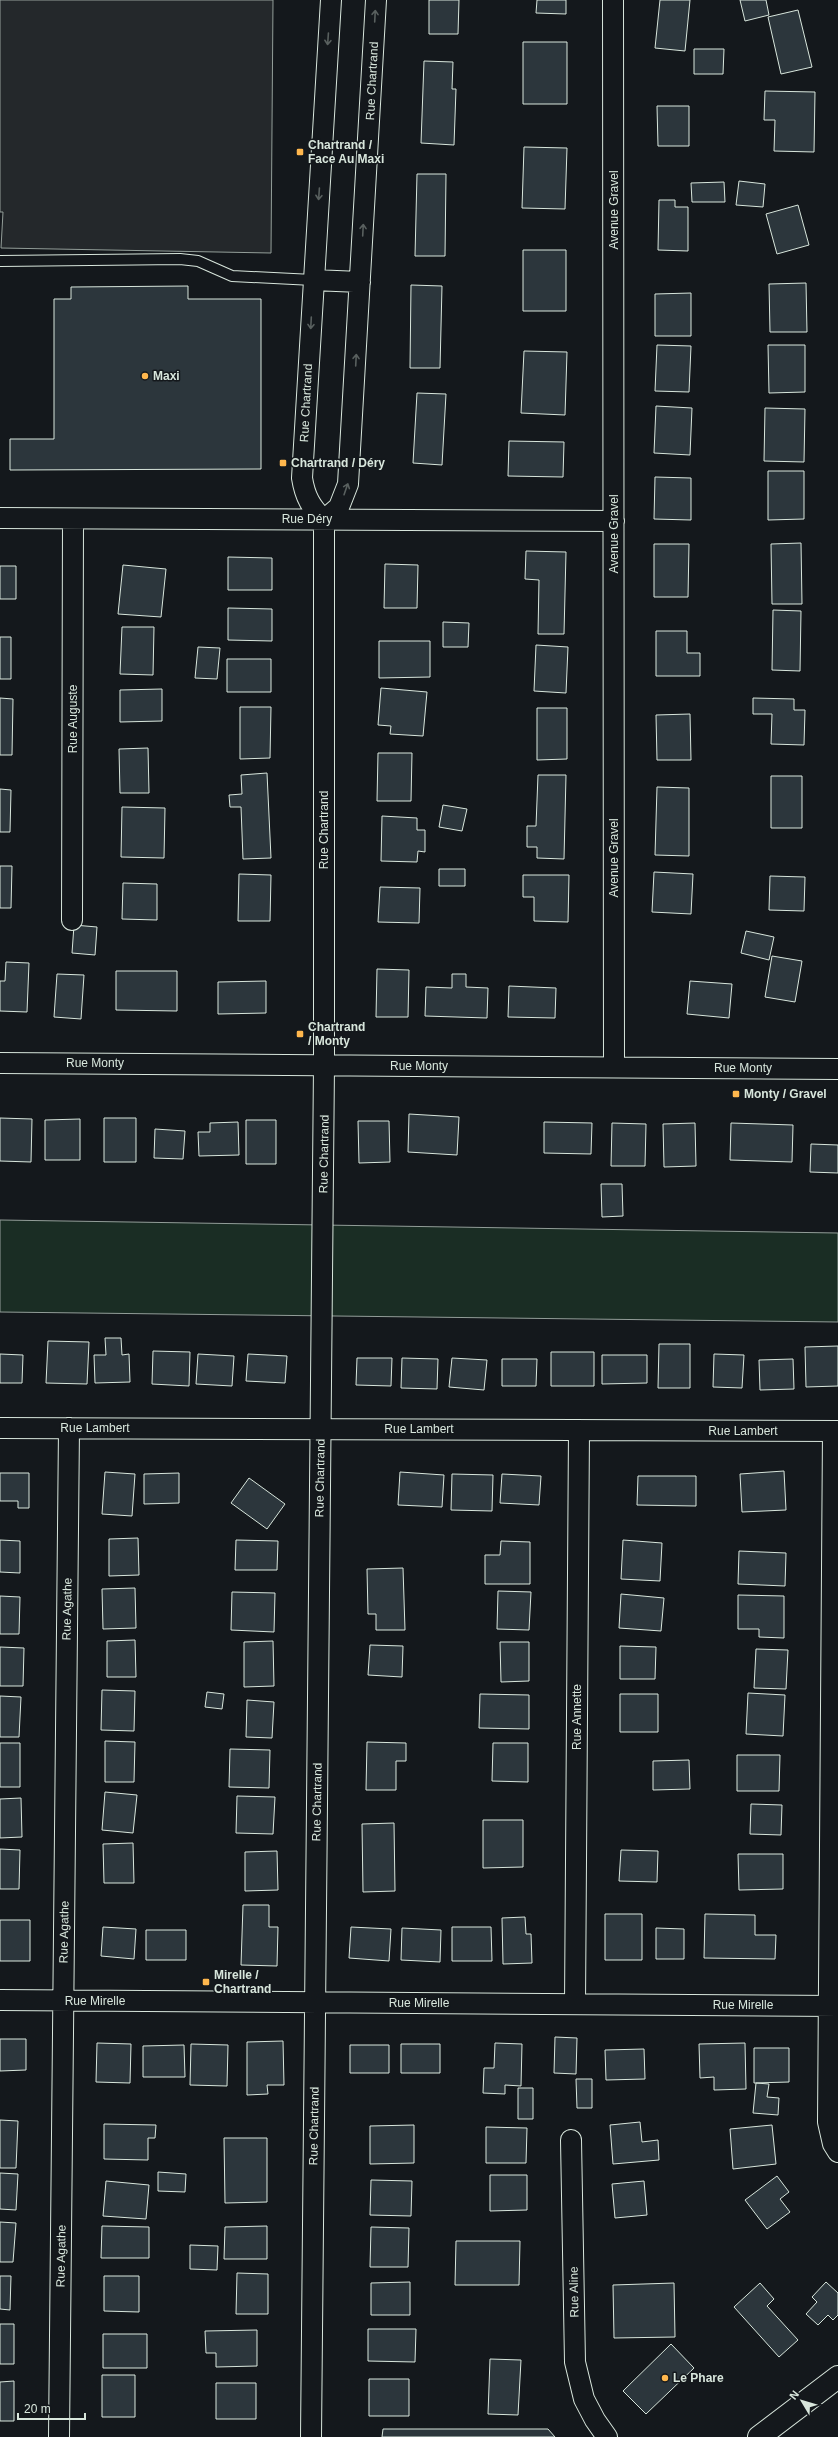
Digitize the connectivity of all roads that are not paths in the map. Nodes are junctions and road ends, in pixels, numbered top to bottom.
1 (331, 0) edge
2 (376, 0) edge
3 (613, 0) edge
4 (0, 261) edge
5 (313, 280) junction
6 (360, 282) junction
7 (0, 518) edge
8 (73, 518) junction
9 (324, 520) junction
10 (614, 521) junction
11 (72, 920) dead end
12 (0, 1063) edge
13 (324, 1065) junction
14 (614, 1067) junction
15 (838, 1069) edge
16 (0, 1428) edge
17 (69, 1428) junction
18 (321, 1429) junction
19 (579, 1430) junction
20 (836, 1431) edge
21 (0, 2000) edge
22 (63, 2001) junction
23 (315, 2002) junction
24 (575, 2004) junction
25 (834, 2006) edge
26 (571, 2140) dead end
27 (838, 2152) edge
28 (838, 2377) edge
29 (59, 2437) edge
30 (311, 2437) edge
31 (607, 2437) edge
32 (759, 2437) edge

1 -> 5 street, Rue Chartrand
6 -> 2 street, Rue Chartrand
3 - 10 street, Avenue Gravel
4 - 5 lane
5 - 6 street
5 -> 9 street, Rue Chartrand
9 -> 6 street, Rue Chartrand
7 - 8 street, Rue Déry
8 - 9 street, Rue Déry
8 - 11 street, Rue Auguste
9 - 10 street, Rue Déry
9 - 13 street, Rue Chartrand
10 - 14 street, Avenue Gravel
12 - 13 street, Rue Monty
13 - 14 street, Rue Monty
13 - 18 street, Rue Chartrand
14 - 15 street, Rue Monty
16 - 17 street, Rue Lambert
17 - 18 street, Rue Lambert
17 - 22 street, Rue Agathe
18 - 19 street, Rue Lambert
18 - 23 street, Rue Chartrand
19 - 20 street, Rue Lambert
19 - 24 street, Rue Annette
20 - 25 street
21 - 22 street, Rue Mirelle
22 - 23 street, Rue Mirelle
22 - 29 street, Rue Agathe
23 - 24 street, Rue Mirelle
23 - 30 street, Rue Chartrand
24 - 25 street, Rue Mirelle
25 - 27 street
26 - 31 street, Rue Aline
28 - 32 street

